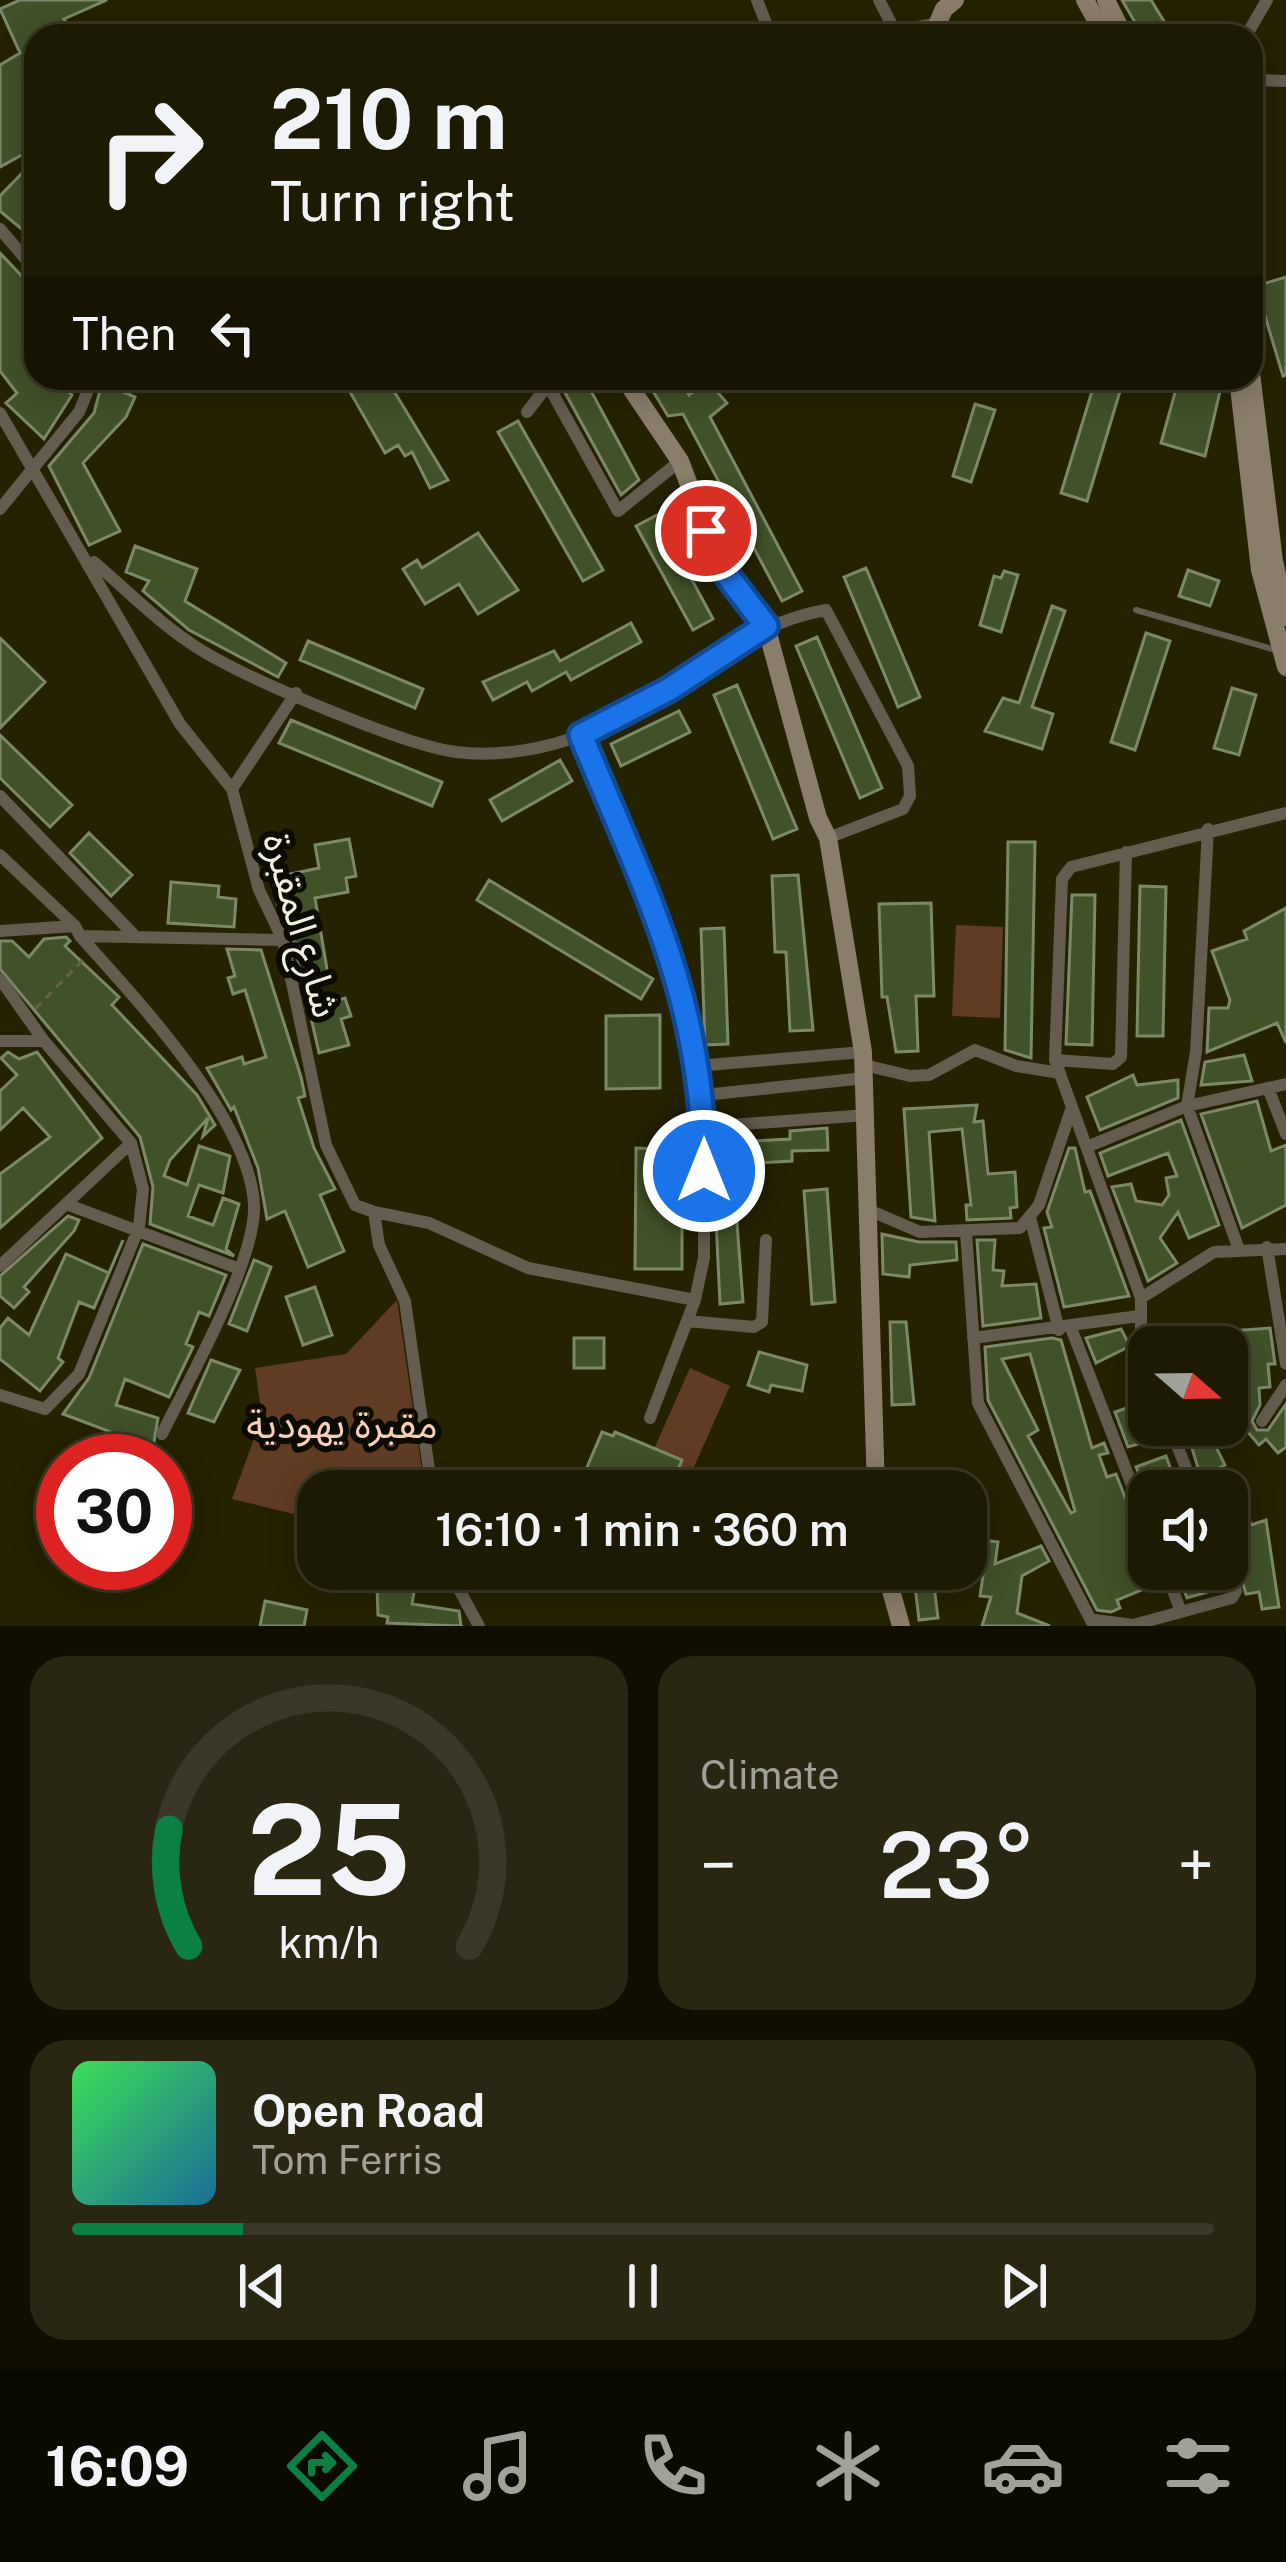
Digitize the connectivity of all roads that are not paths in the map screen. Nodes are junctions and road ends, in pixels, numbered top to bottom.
1 (0, 229) edge
2 (24, 257) edge
3 (88, 390) edge
4 (544, 390) edge
5 (551, 390) edge
6 (632, 390) edge
7 (1240, 390) edge
8 (1252, 390) edge
9 (527, 412) dead end
10 (0, 413) edge
11 (680, 461) junction
12 (34, 468) junction
13 (1257, 479) junction
14 (0, 509) edge
15 (85, 553) junction
16 (1136, 610) dead end
17 (1286, 617) edge
18 (766, 626) junction
19 (1282, 658) edge
20 (296, 693) junction
21 (581, 735) junction
22 (232, 789) junction
23 (0, 796) edge
24 (1286, 813) edge
25 (1208, 829) junction
26 (828, 838) junction
27 (1126, 852) junction
28 (0, 855) edge
29 (0, 931) edge
30 (77, 931) junction
31 (134, 934) junction
32 (283, 940) junction
33 (0, 979) edge
34 (44, 1041) junction
35 (0, 1042) edge
36 (864, 1065) junction
37 (697, 1066) junction
38 (1057, 1066) junction
39 (1286, 1084) edge
40 (1268, 1088) junction
41 (704, 1095) junction
42 (1072, 1106) junction
43 (1186, 1106) junction
44 (867, 1115) junction
45 (704, 1127) junction
46 (1286, 1134) edge
47 (130, 1142) junction
48 (1089, 1146) junction
49 (66, 1204) junction
50 (871, 1211) junction
51 (374, 1212) junction
52 (1030, 1221) junction
53 (139, 1227) junction
54 (965, 1232) junction
55 (766, 1240) dead end
56 (1238, 1247) junction
57 (1267, 1247) junction
58 (1286, 1249) edge
59 (0, 1266) edge
60 (237, 1268) junction
61 (1141, 1298) junction
62 (695, 1300) junction
63 (1138, 1316) junction
64 (687, 1321) junction
65 (1140, 1326) edge
66 (1065, 1329) junction
67 (973, 1338) junction
68 (1286, 1364) edge
69 (1286, 1385) edge
70 (0, 1395) edge
71 (650, 1418) dead end
72 (1262, 1420) dead end
73 (162, 1434) dead end
74 (429, 1470) edge
75 (875, 1470) edge
76 (1128, 1479) edge
77 (459, 1590) edge
78 (891, 1590) edge
79 (1173, 1590) edge
80 (1232, 1590) edge
81 (1181, 1612) junction
82 (1095, 1623) edge
83 (479, 1626) edge
84 (901, 1626) edge

1 - 2 street
3 - 12 street
4 - 9 street
5 - 11 street
6 - 11 street
7 - 13 street
8 - 13 street
10 - 12 street, شارع المقبرة
11 - 18 street
12 - 14 street
12 - 15 street, شارع المقبرة
13 - 17 street
13 - 19 street
15 - 20 street
15 - 22 street, شارع المقبرة
16 - 19 lane
18 - 21 street
18 - 26 street
18 - 26 street
20 - 21 street
20 - 22 street
21 - 37 street
22 - 32 street, شارع المقبرة
23 - 31 street
24 - 25 street
25 - 27 street
25 - 43 street
26 - 36 street
27 - 38 street
27 - 38 street
28 - 30 street
29 - 30 street
30 - 31 street
30 - 60 street
31 - 32 street
32 - 51 street, شارع المقبرة
33 - 34 street
34 - 35 street
34 - 47 street
36 - 37 street
36 - 38 street
36 - 41 street
36 - 44 street
37 - 41 street
38 - 42 street
39 - 40 street
40 - 43 street
40 - 46 street
41 - 45 street
42 - 48 street
42 - 52 street
43 - 48 street
43 - 56 street
44 - 45 street
44 - 50 street
45 - 62 street
47 - 49 street
47 - 53 street
48 - 61 street
49 - 53 street
49 - 59 street
50 - 54 street
50 - 75 street
51 - 62 street
51 - 74 street, شارع المقبرة
52 - 54 street
52 - 66 street
53 - 60 street
53 - 70 street
54 - 67 street
55 - 64 street
56 - 57 street
56 - 61 street
57 - 58 street
57 - 68 street
60 - 73 street
61 - 63 street
62 - 64 street
63 - 65 street
63 - 66 street
64 - 71 street
66 - 67 street
66 - 76 street
67 - 82 street
69 - 72 street
77 - 83 street
78 - 84 street
79 - 81 street
80 - 81 street
81 - 82 street

